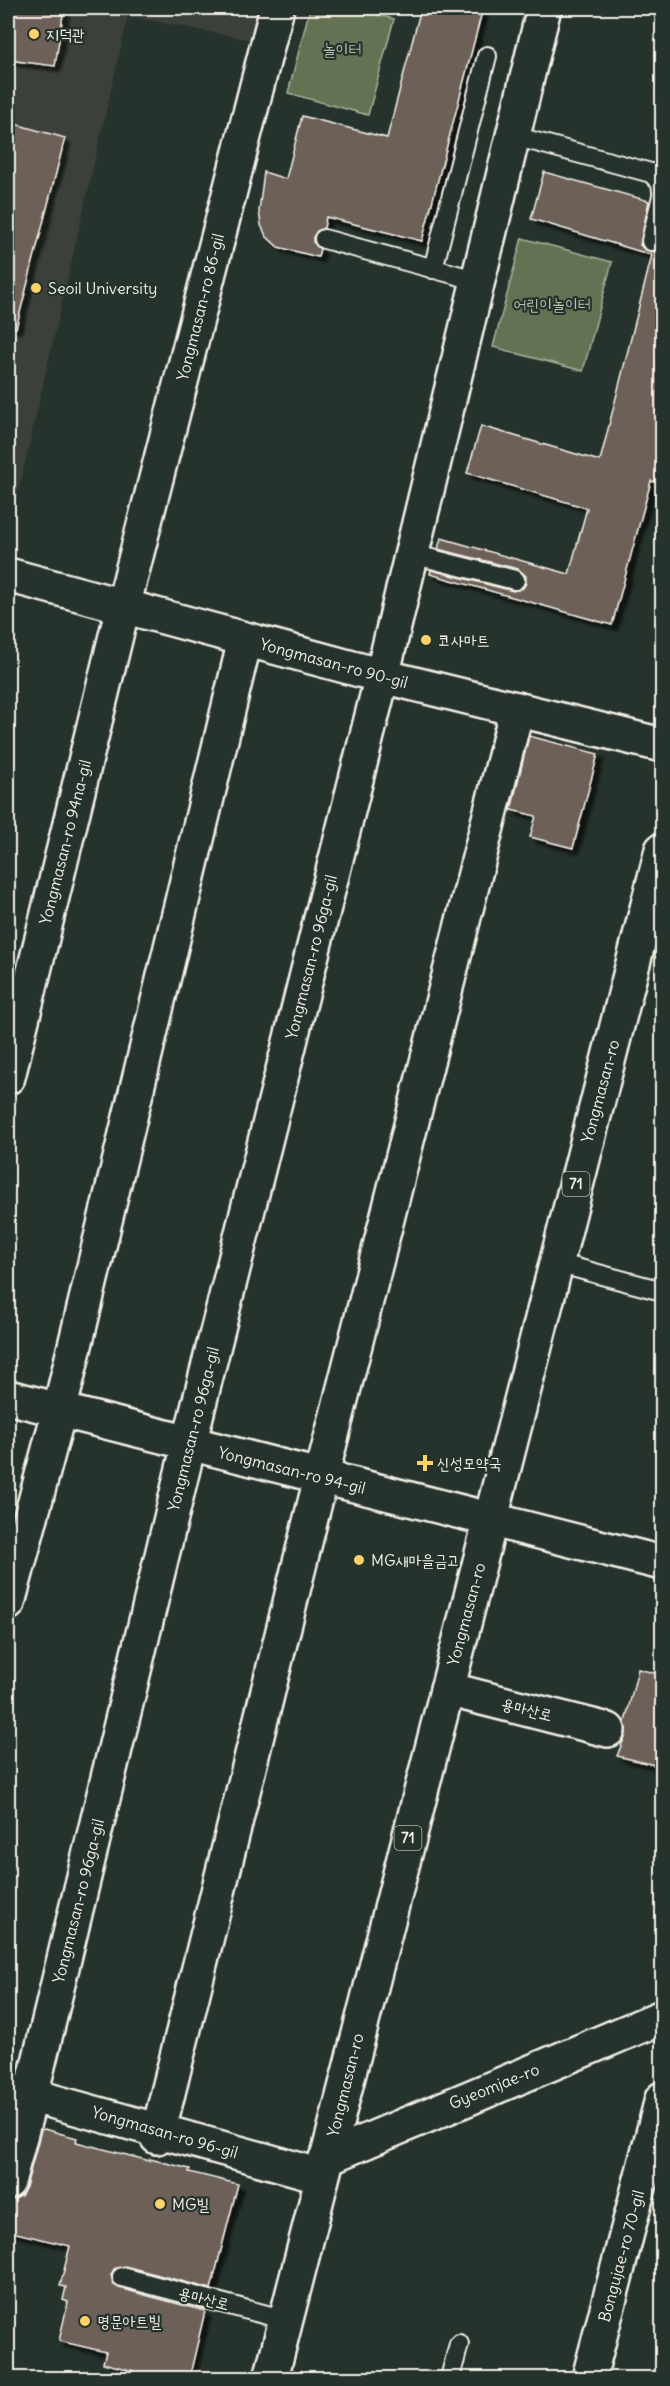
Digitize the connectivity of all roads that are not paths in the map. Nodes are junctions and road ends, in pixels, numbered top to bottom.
1 (277, 8) edge
2 (544, 8) edge
3 (487, 56) dead end
4 (514, 136) junction
5 (663, 193) edge
6 (324, 239) dead end
7 (651, 241) dead end
8 (433, 269) junction
9 (479, 281) junction
10 (412, 554) junction
11 (515, 580) dead end
12 (9, 582) edge
13 (123, 607) junction
14 (244, 640) junction
15 (382, 676) junction
16 (517, 710) junction
17 (663, 745) edge
18 (663, 850) edge
19 (8, 1077) edge
20 (556, 1263) junction
21 (663, 1291) edge
22 (8, 1396) edge
23 (59, 1412) junction
24 (189, 1444) junction
25 (321, 1478) junction
26 (491, 1518) junction
27 (663, 1563) edge
28 (8, 1603) edge
29 (447, 1689) junction
30 (608, 1730) dead end
31 (663, 2017) edge
32 (19, 2092) edge
33 (663, 2099) edge
34 (158, 2134) junction
35 (324, 2167) junction
36 (8, 2182) edge
37 (122, 2277) dead end
38 (286, 2319) junction
39 (459, 2344) dead end
40 (271, 2379) edge
41 (450, 2379) edge
42 (589, 2379) edge

1 - 13 street, Yongmasan-ro 86-gil
2 - 4 street, Yongmasan-ro 96ga-gil
3 - 8 lane
4 - 5 lane
4 - 9 street, Yongmasan-ro 96ga-gil
5 - 7 lane
6 - 8 lane
8 - 9 lane
9 - 10 street, Yongmasan-ro 96ga-gil
10 - 11 lane
10 - 15 street, Yongmasan-ro 96ga-gil
12 - 13 street, Yongmasan-ro 90-gil
13 - 14 street, Yongmasan-ro 90-gil
13 - 19 street, Yongmasan-ro 94na-gil
14 - 15 street, Yongmasan-ro 90-gil
14 - 23 street
15 - 16 street, Yongmasan-ro 90-gil
15 - 24 street, Yongmasan-ro 96ga-gil
16 - 17 street, Yongmasan-ro 90-gil
16 - 25 street
18 - 20 street, Yongmasan-ro / 71
20 - 21 lane
20 - 26 street, Yongmasan-ro / 71
22 - 23 street, Yongmasan-ro 94-gil
23 - 24 street, Yongmasan-ro 94-gil
23 - 28 street
24 - 25 street, Yongmasan-ro 94-gil
24 - 32 street, Yongmasan-ro 96ga-gil
25 - 26 street, Yongmasan-ro 94-gil
25 - 34 street
26 - 27 street, Yongmasan-ro 94-gil
26 - 29 street, Yongmasan-ro / 71
29 - 30 street, 용마산로
29 - 35 street, Yongmasan-ro / 71
31 - 35 street, Gyeomjae-ro
32 - 34 street, Yongmasan-ro 96-gil
32 - 36 street, Yongmasan-ro 96ga-gil
33 - 42 street, Bongujae-ro 70-gil
34 - 35 street, Yongmasan-ro 96-gil
35 - 38 street, Yongmasan-ro / 71
37 - 38 lane, 용마산로
38 - 40 street, Yongmasan-ro / 71
39 - 41 lane

